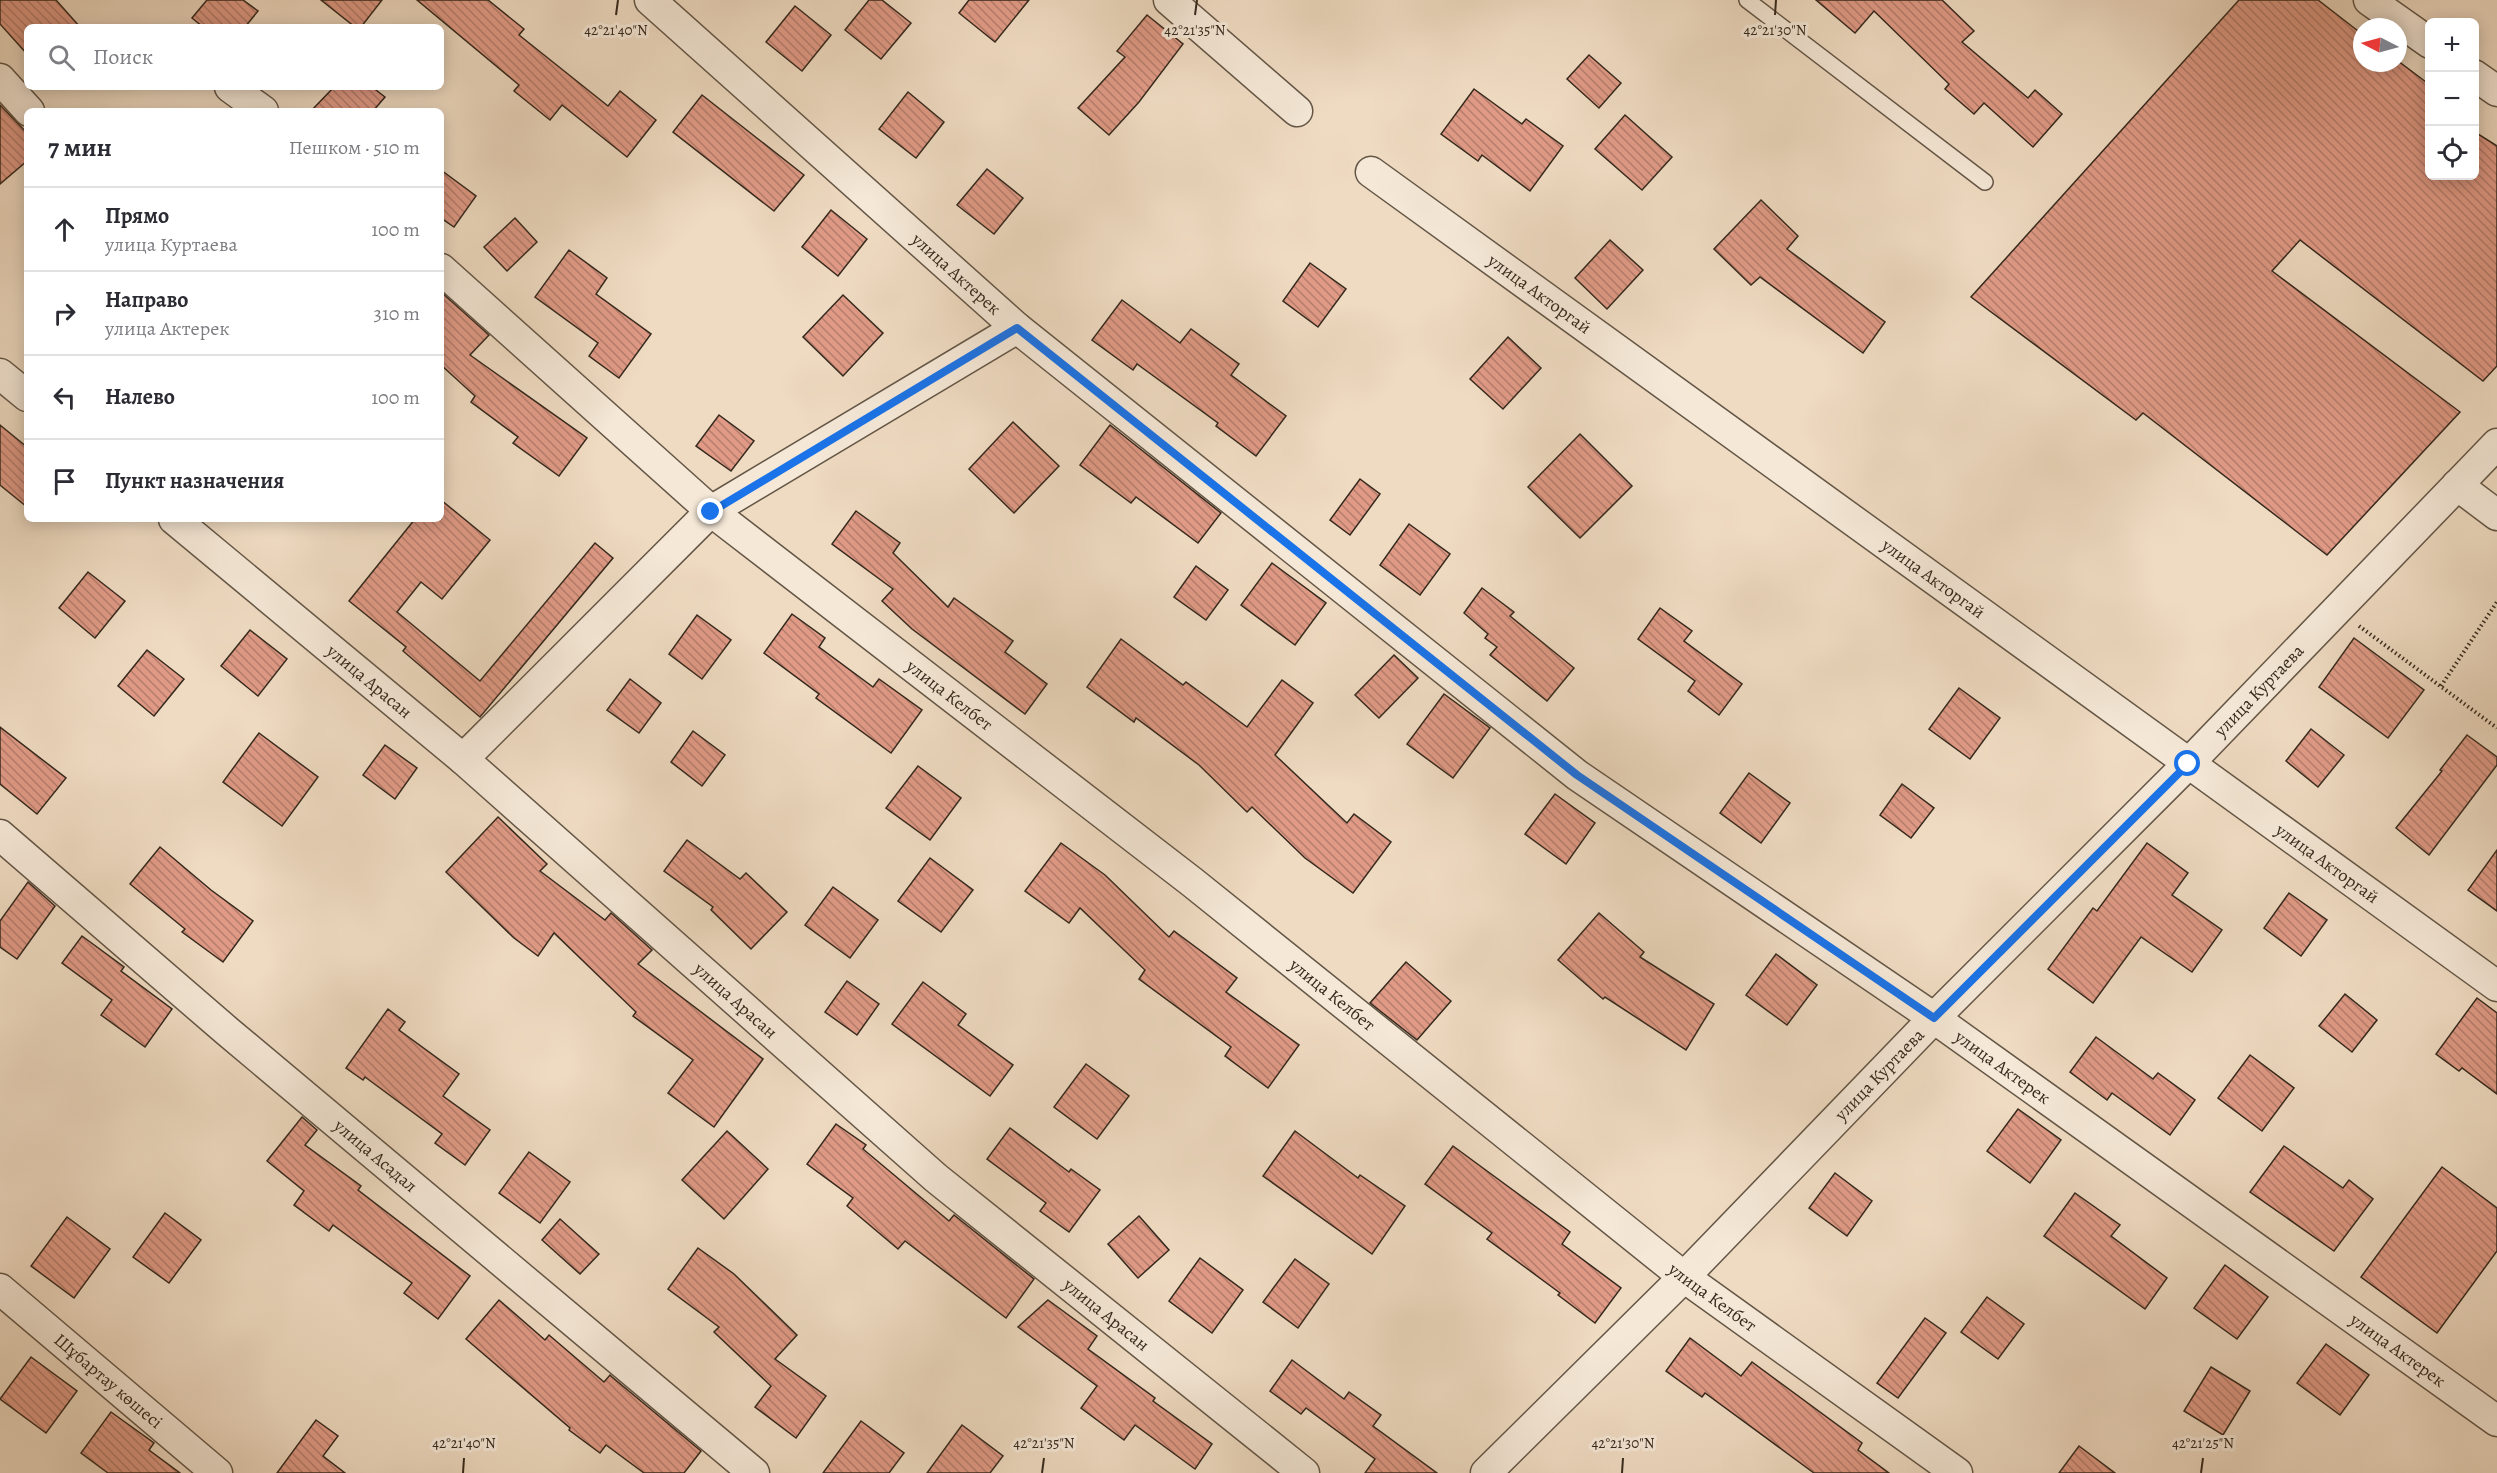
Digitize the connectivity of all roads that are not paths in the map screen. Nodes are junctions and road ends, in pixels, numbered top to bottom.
1 (650, 0) edge
2 (1169, 0) edge
3 (1747, 0) edge
4 (2369, 0) edge
5 (2425, 39) edge
6 (2479, 78) edge
7 (0, 79) edge
8 (234, 90) edge
9 (2497, 91) edge
10 (26, 108) edge
11 (259, 108) edge
12 (1297, 111) dead end
13 (1371, 172) dead end
14 (1985, 182) dead end
15 (444, 272) edge
16 (1017, 328) junction
17 (0, 374) edge
18 (24, 394) edge
19 (2497, 444) edge
20 (2457, 486) junction
21 (711, 512) junction
22 (2497, 515) edge
23 (178, 522) edge
24 (463, 759) junction
25 (2188, 764) junction
26 (0, 835) edge
27 (2497, 986) edge
28 (1934, 1018) junction
29 (1684, 1277) junction
30 (0, 1290) edge
31 (2497, 1421) edge
32 (217, 1473) edge
33 (754, 1473) edge
34 (1304, 1473) edge
35 (1486, 1473) edge
36 (1957, 1473) edge

1 - 16 street, улица Актерек
2 - 12 street
3 - 14 lane
4 - 5 street
6 - 9 street
7 - 10 street
8 - 11 street
13 - 25 street, улица Акторгай
15 - 21 street, улица Келбет
16 - 21 street
16 - 28 street, улица Актерек
17 - 18 street
19 - 20 street, улица Куртаева
20 - 22 street
20 - 25 street, улица Куртаева
21 - 24 street
21 - 29 street, улица Келбет
23 - 24 street, улица Арасан
24 - 34 street, улица Арасан
25 - 27 street, улица Акторгай
25 - 28 street, улица Куртаева
26 - 33 street, улица Асадал
28 - 29 street, улица Куртаева
28 - 31 street, улица Актерек
29 - 35 street, улица Куртаева
29 - 36 street, улица Келбет
30 - 32 street, Шұбартау көшесі

